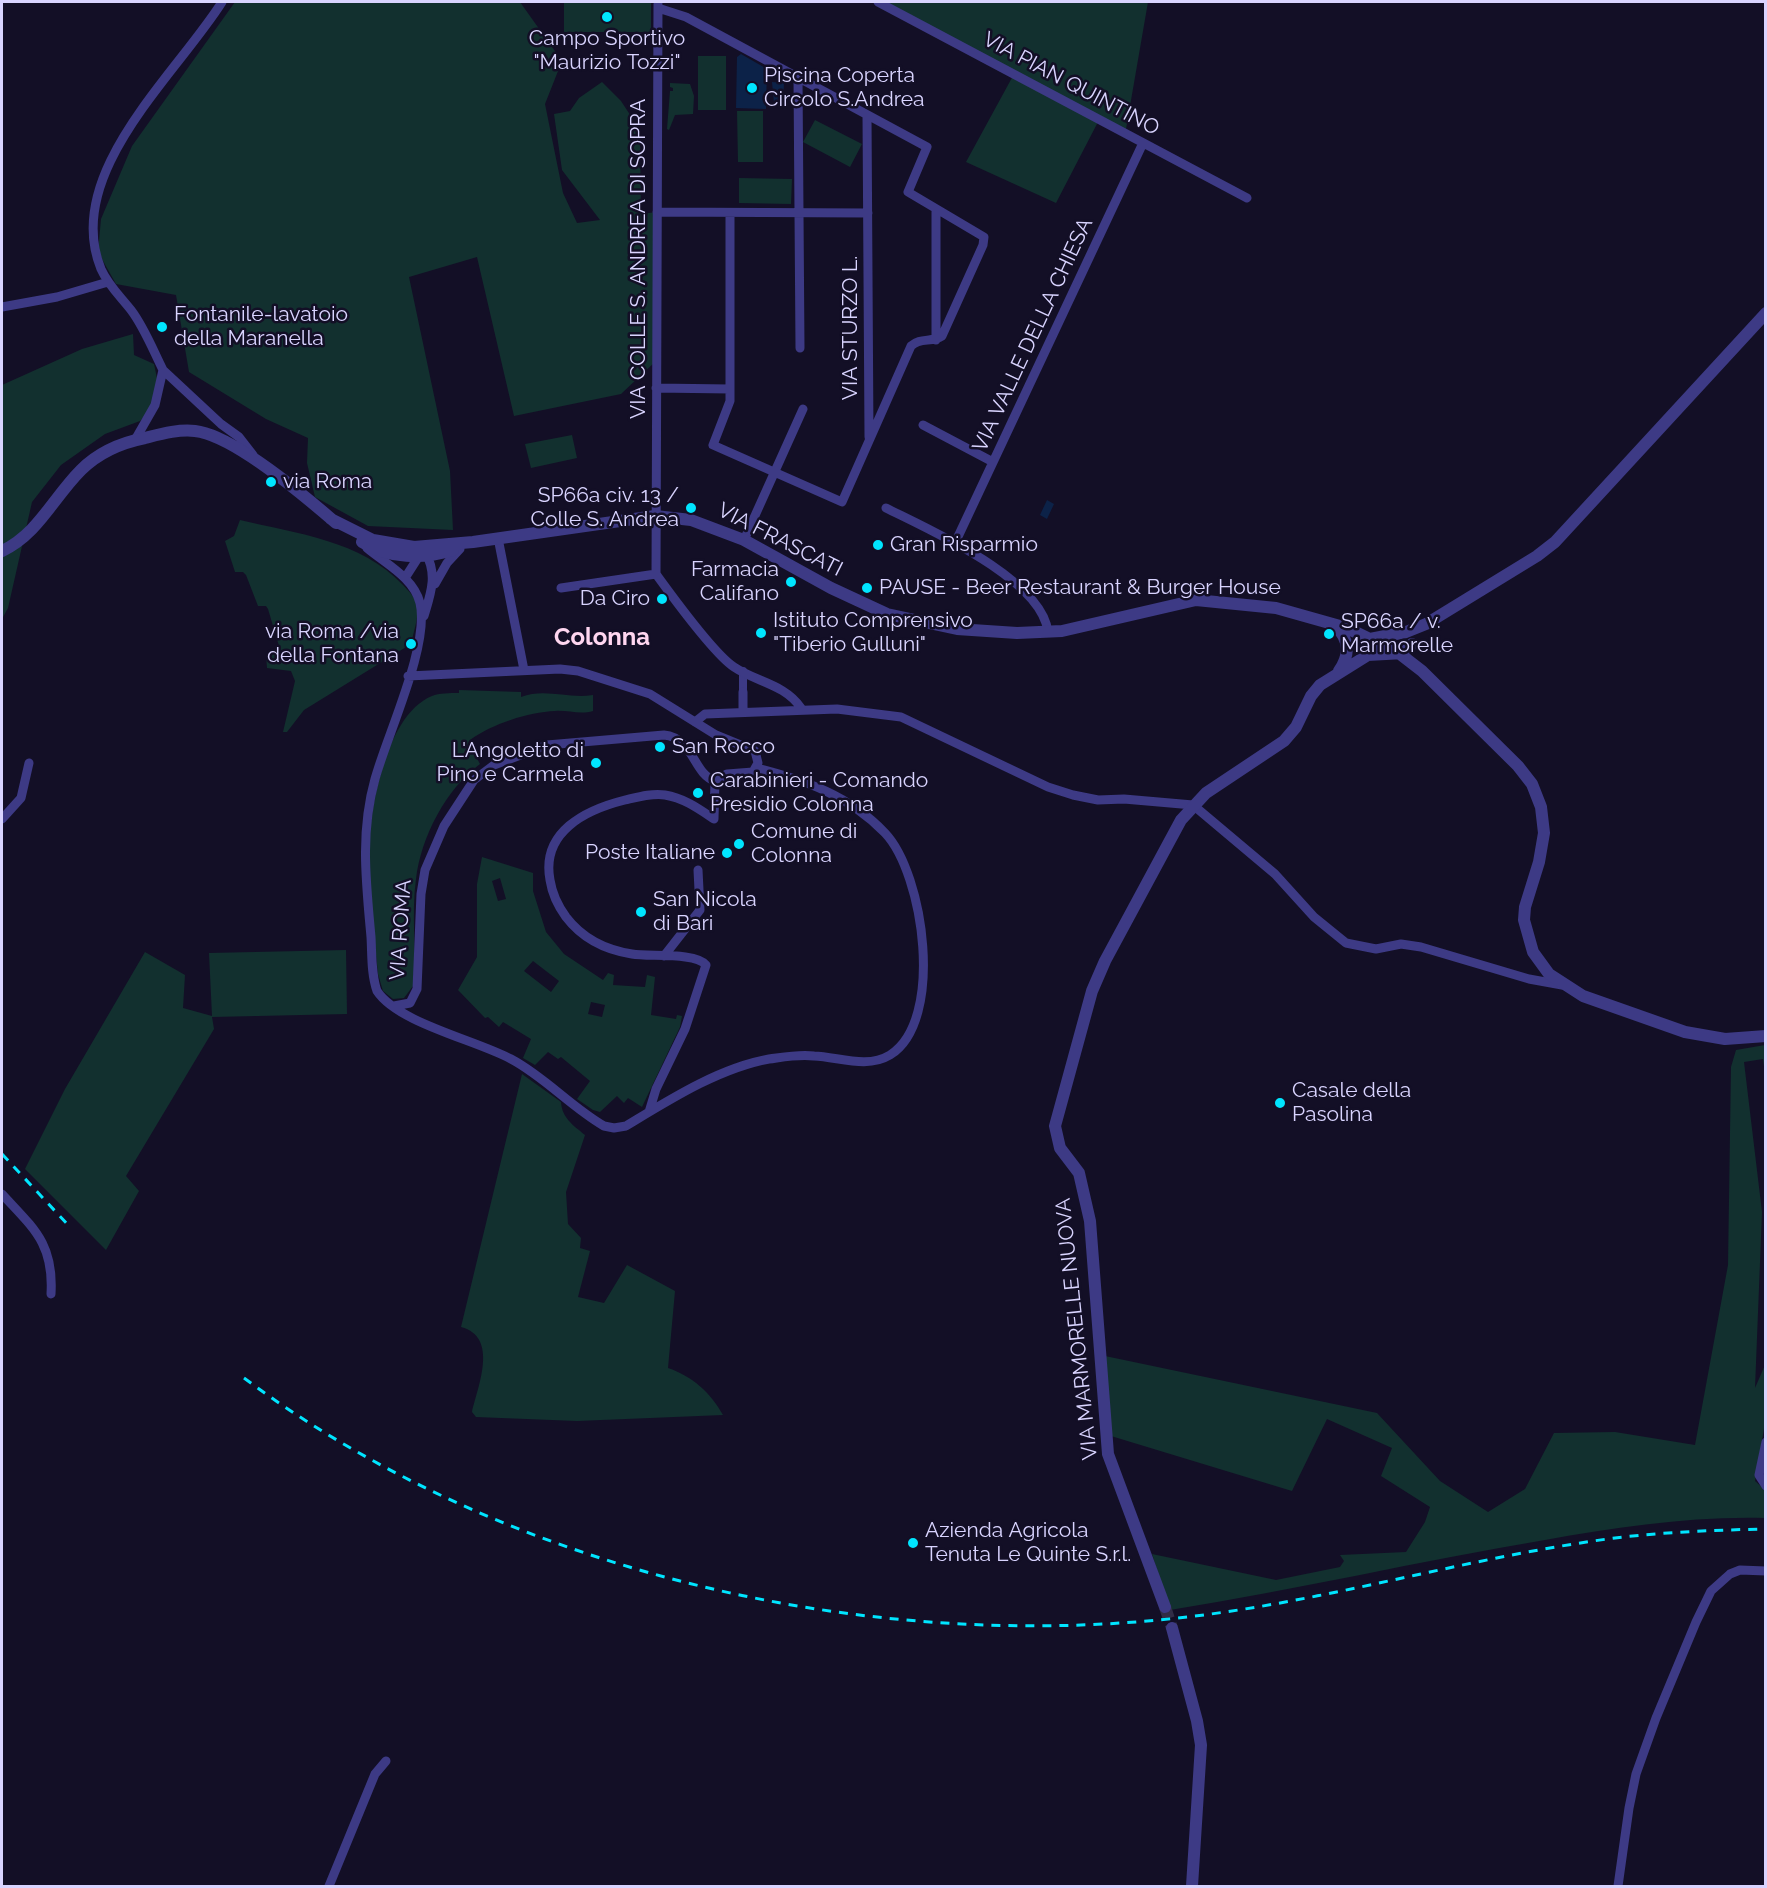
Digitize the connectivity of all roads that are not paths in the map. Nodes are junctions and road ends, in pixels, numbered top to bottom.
1 (222, 2) edge
2 (878, 2) edge
3 (658, 5) edge
4 (798, 78) junction
5 (867, 115) junction
6 (1143, 143) junction
7 (1247, 198) dead end
8 (936, 208) junction
9 (657, 212) junction
10 (800, 212) junction
11 (868, 213) junction
12 (730, 214) junction
13 (108, 282) junction
14 (2, 307) edge
15 (1766, 313) edge
16 (936, 340) junction
17 (800, 348) dead end
18 (164, 370) junction
19 (656, 388) junction
20 (730, 389) junction
21 (803, 409) dead end
22 (923, 425) dead end
23 (135, 440) junction
24 (869, 442) junction
25 (993, 462) junction
26 (260, 465) junction
27 (774, 473) junction
28 (886, 508) dead end
29 (655, 516) junction
30 (331, 519) junction
31 (498, 538) junction
32 (359, 540) junction
33 (744, 540) junction
34 (956, 543) junction
35 (468, 544) junction
36 (2, 551) edge
37 (423, 552) junction
38 (656, 574) junction
39 (405, 578) junction
40 (432, 588) junction
41 (561, 588) dead end
42 (1320, 619) junction
43 (1434, 620) junction
44 (421, 627) junction
45 (1048, 632) junction
46 (1399, 634) junction
47 (1370, 639) junction
48 (1412, 644) junction
49 (1395, 652) junction
50 (524, 670) junction
51 (743, 671) junction
52 (1426, 674) junction
53 (1335, 675) junction
54 (408, 676) junction
55 (743, 692) joint
56 (801, 708) junction
57 (743, 712) junction
58 (695, 722) junction
59 (29, 762) dead end
60 (758, 766) junction
61 (714, 781) junction
62 (1193, 805) junction
63 (2, 819) edge
64 (698, 870) dead end
65 (664, 956) junction
66 (1562, 985) junction
67 (394, 1006) junction
68 (1766, 1036) edge
69 (649, 1112) junction
70 (2, 1194) edge
71 (51, 1294) dead end
72 (1766, 1442) edge
73 (1766, 1486) edge
74 (1766, 1571) edge
75 (1165, 1607) tunnel mouth
76 (1172, 1628) tunnel mouth
77 (386, 1761) dead end
78 (329, 1887) edge
79 (1192, 1887) edge
80 (1618, 1887) edge

1 - 13 street
2 - 6 street, VIA PIAN QUINTINO
3 - 4 street
3 - 9 street, VIA COLLE S. ANDREA DI SOPRA
4 - 5 street
4 - 10 street
5 - 8 street
5 - 11 street, VIA STURZO L.
6 - 7 street, VIA PIAN QUINTINO
6 - 25 street, VIA VALLE DELLA CHIESA
8 - 16 street
8 - 16 street
9 - 12 street
9 - 19 street, VIA COLLE S. ANDREA DI SOPRA
10 - 11 street
10 - 12 street
10 - 17 street
11 - 24 street, VIA STURZO L.
12 - 20 street
13 - 14 street
13 - 18 street
15 - 43 street
16 - 24 street
18 - 23 street
18 - 26 street
19 - 20 street
19 - 29 street, VIA COLLE S. ANDREA DI SOPRA
20 - 27 street
21 - 27 street
22 - 25 street
23 - 26 street
23 - 36 street
24 - 27 street
25 - 34 street, VIA VALLE DELLA CHIESA
26 - 30 street
27 - 33 street
28 - 34 street
29 - 31 street, VIA FRASCATI
29 - 33 street, VIA FRASCATI
29 - 38 street, VIA COLLE S. ANDREA DI SOPRA
30 - 32 street
30 - 37 street
31 - 35 street, VIA FRASCATI
31 - 50 street
32 - 37 street
32 - 39 street
33 - 45 street, VIA FRASCATI
34 - 45 street
35 - 37 street, VIA FRASCATI
35 - 40 street
37 - 39 street
37 - 40 street
38 - 41 street
38 - 51 street
39 - 44 street, VIA ROMA
40 - 44 street
42 - 45 street, VIA FRASCATI
42 - 47 street, VIA FRASCATI
42 - 53 street, VIA MARMORELLE NUOVA
43 - 46 street
43 - 48 street
44 - 54 street, VIA ROMA
46 - 47 street
46 - 49 street
47 - 49 street, VIA FRASCATI
48 - 49 street, VIA MARMORELLE NUOVA
48 - 52 street
49 - 52 street, VIA FRASCATI
49 - 53 street, VIA MARMORELLE NUOVA
50 - 54 street
50 - 58 street
51 - 55 street
51 - 56 street
52 - 66 street
53 - 62 street, VIA MARMORELLE NUOVA
54 - 67 street, VIA ROMA
55 - 57 street
56 - 57 street
56 - 62 street
57 - 58 street
58 - 60 street
59 - 63 street
60 - 61 street
60 - 69 street
61 - 65 street
61 - 67 street, VIA ROMA
62 - 66 street
62 - 75 street, VIA MARMORELLE NUOVA
64 - 65 street
65 - 69 street
66 - 68 street
67 - 69 street
70 - 71 street
72 - 73 street
74 - 80 street
76 - 79 street
77 - 78 street

